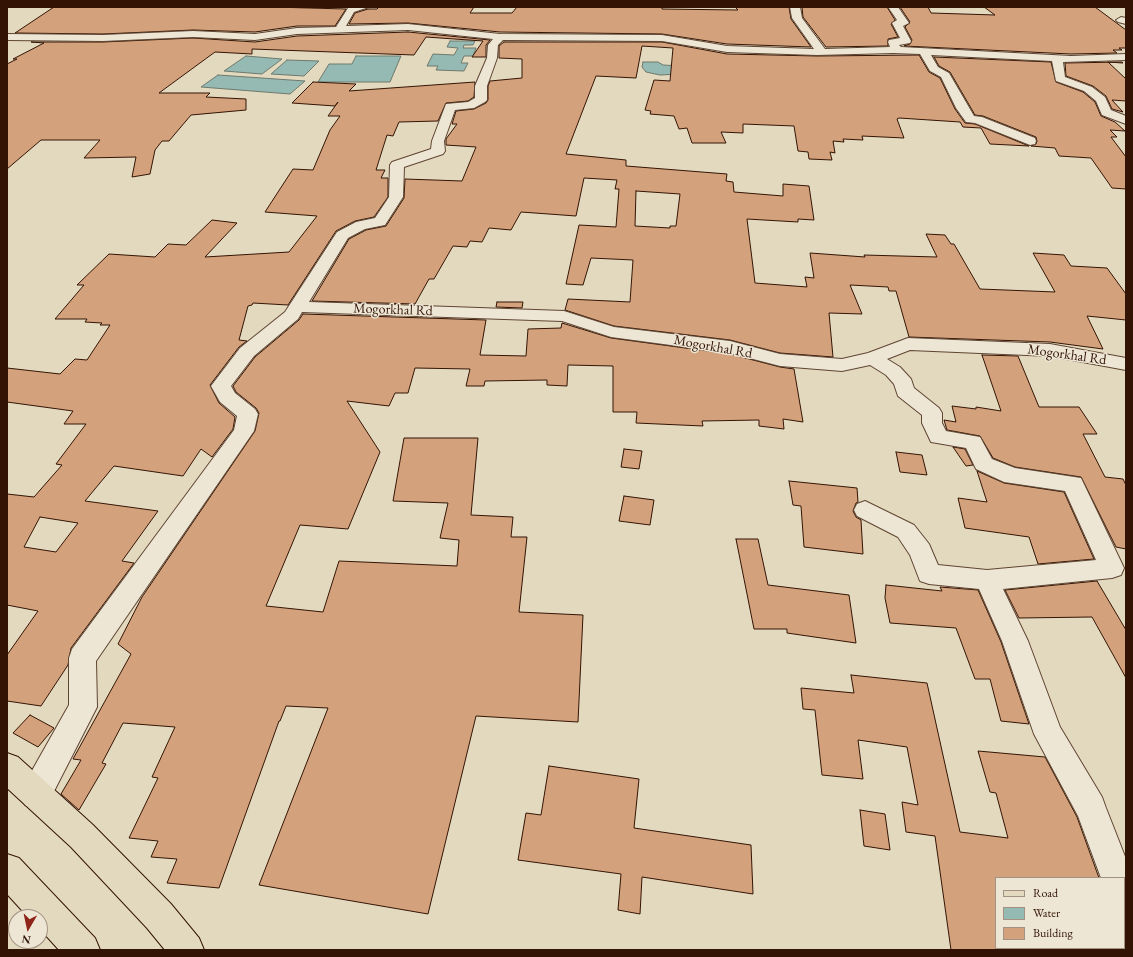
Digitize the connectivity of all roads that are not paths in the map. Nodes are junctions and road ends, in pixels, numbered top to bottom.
1 (364, 7) edge
2 (795, 7) edge
3 (893, 7) edge
4 (339, 30) junction
5 (7, 37) edge
6 (32, 37) junction
7 (500, 37) junction
8 (13, 47) dead end
9 (897, 50) junction
10 (821, 51) junction
11 (923, 51) junction
12 (1057, 58) junction
13 (1126, 58) edge
14 (1126, 120) edge
15 (1030, 141) dead end
16 (297, 307) junction
17 (873, 358) junction
18 (1126, 364) edge
19 (866, 510) dead end
20 (1119, 567) edge
21 (987, 580) junction
22 (7, 768) edge
23 (36, 794) junction
24 (7, 870) edge
25 (1117, 877) edge
26 (83, 950) edge
27 (187, 950) edge

1 - 4 street
2 - 10 street
3 - 9 street
4 - 6 street
4 - 7 street
5 - 6 street
6 - 8 street
7 - 10 street
7 - 16 street
9 - 10 street
9 - 11 street
11 - 12 street
11 - 15 street
12 - 13 street
12 - 14 street
16 - 17 street, Mogorkhal Rd
16 - 23 street
17 - 18 street, Mogorkhal Rd
17 - 20 street
19 - 21 street
20 - 21 street
21 - 25 street
22 - 23 main road
23 - 27 main road
24 - 26 main road

